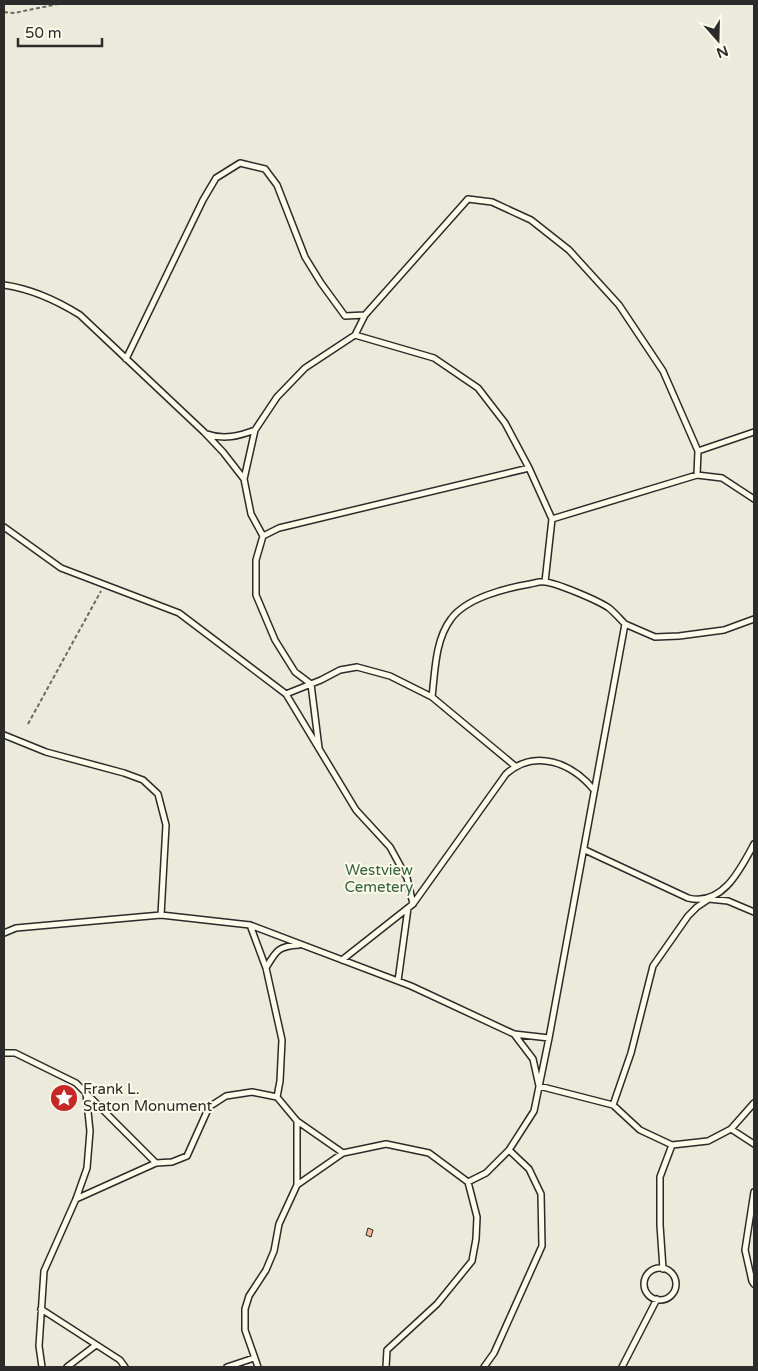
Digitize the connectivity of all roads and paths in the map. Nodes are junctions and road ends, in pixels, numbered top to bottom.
1 (58, 4) edge
2 (4, 12) edge
3 (4, 285) edge
4 (365, 315) junction
5 (355, 335) junction
6 (126, 359) junction
7 (255, 430) junction
8 (204, 432) junction
9 (754, 432) edge
10 (698, 451) junction
11 (529, 468) junction
12 (697, 475) junction
13 (244, 479) junction
14 (754, 498) edge
15 (552, 519) junction
16 (4, 527) edge
17 (263, 536) junction
18 (545, 582) junction
19 (104, 585) junction
20 (754, 619) edge
21 (625, 624) junction
22 (311, 684) junction
23 (286, 694) junction
24 (432, 696) junction
25 (28, 724) dead end
26 (4, 735) edge
27 (319, 748) junction
28 (515, 766) junction
29 (594, 790) junction
30 (754, 844) edge
31 (584, 850) junction
32 (710, 899) junction
33 (410, 906) junction
34 (754, 912) edge
35 (161, 915) junction
36 (250, 925) junction
37 (4, 933) edge
38 (302, 945) junction
39 (342, 960) junction
40 (266, 968) junction
41 (398, 981) junction
42 (514, 1034) junction
43 (549, 1038) junction
44 (4, 1053) edge
45 (539, 1086) junction
46 (86, 1093) junction
47 (277, 1097) junction
48 (754, 1103) edge
49 (613, 1105) junction
50 (297, 1121) junction
51 (731, 1129) junction
52 (754, 1144) edge
53 (672, 1145) junction
54 (509, 1150) junction
55 (343, 1152) junction
56 (156, 1163) junction
57 (468, 1182) junction
58 (297, 1185) junction
59 (754, 1192) edge
60 (76, 1199) junction
61 (664, 1269) junction
62 (754, 1284) edge
63 (657, 1299) junction
64 (41, 1309) junction
65 (96, 1345) junction
66 (254, 1358) junction
67 (42, 1367) edge
68 (67, 1367) edge
69 (126, 1367) edge
70 (227, 1367) edge
71 (258, 1367) edge
72 (386, 1367) edge
73 (484, 1367) edge
74 (622, 1367) edge

1 - 2 path
3 - 6 lane
4 - 5 lane
4 - 6 lane
4 - 10 lane
5 - 7 lane
5 - 11 lane
6 - 8 lane
7 - 8 lane
7 - 13 lane
8 - 13 lane
9 - 10 lane
10 - 12 lane
11 - 15 lane
11 - 17 lane
12 - 14 lane
12 - 15 lane
13 - 17 lane
15 - 18 lane
16 - 19 lane
17 - 22 lane
18 - 21 lane
18 - 24 lane
19 - 23 lane
19 - 25 path
20 - 21 lane
21 - 29 lane
22 - 23 lane
22 - 24 lane
22 - 27 lane
23 - 27 lane
24 - 28 lane
26 - 35 lane
27 - 33 lane
28 - 29 lane
28 - 33 lane
29 - 31 lane
30 - 32 lane
31 - 32 lane
31 - 43 lane
32 - 34 lane
32 - 49 lane
33 - 39 lane
33 - 41 lane
35 - 36 lane
35 - 37 lane
36 - 38 lane
36 - 40 lane
38 - 39 lane
38 - 40 lane
39 - 41 lane
40 - 47 lane
41 - 42 lane
42 - 43 lane
42 - 45 lane
43 - 45 lane
44 - 46 lane
45 - 49 lane
45 - 54 lane
46 - 56 lane
46 - 60 lane
47 - 50 lane
47 - 56 lane
48 - 51 lane
49 - 53 lane
50 - 55 lane
50 - 58 lane
51 - 52 lane
51 - 53 lane
53 - 61 lane
54 - 57 lane
54 - 73 lane
55 - 57 lane
55 - 58 lane
56 - 60 lane
57 - 72 lane
58 - 66 lane
59 - 62 lane
60 - 64 lane
61 - 63 lane
61 - 63 lane
63 - 74 lane
64 - 65 lane
64 - 67 lane
65 - 68 lane
65 - 69 lane
66 - 70 lane
66 - 71 lane

